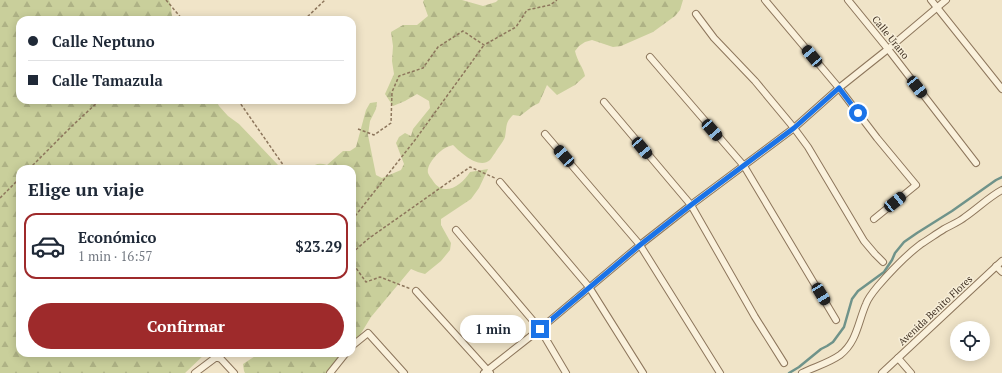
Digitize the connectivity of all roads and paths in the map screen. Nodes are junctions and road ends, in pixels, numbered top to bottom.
1 (166, 0) edge
2 (325, 0) edge
3 (557, 0) edge
4 (765, 0) edge
5 (848, 0) edge
6 (931, 0) edge
7 (946, 0) edge
8 (937, 7) junction
9 (696, 14) dead end
10 (180, 16) edge
11 (308, 16) edge
12 (484, 45) junction
13 (888, 49) junction
14 (650, 57) dead end
15 (839, 88) junction
16 (1002, 89) edge
17 (604, 102) dead end
18 (96, 104) edge
19 (241, 104) edge
20 (794, 128) junction
21 (358, 129) dead end
22 (545, 134) dead end
23 (976, 163) dead end
24 (33, 165) edge
25 (283, 165) edge
26 (744, 166) junction
27 (16, 182) edge
28 (500, 182) joint
29 (1002, 190) edge
30 (0, 198) edge
31 (691, 205) junction
32 (356, 215) edge
33 (874, 219) dead end
34 (456, 230) dead end
35 (640, 245) junction
36 (356, 250) edge
37 (1002, 261) edge
38 (883, 262) dead end
39 (996, 266) junction
40 (356, 268) edge
41 (1002, 272) edge
42 (589, 287) junction
43 (416, 291) joint
44 (836, 320) dead end
45 (540, 329) junction
46 (356, 343) edge
47 (343, 357) edge
48 (898, 358) junction
49 (784, 363) dead end
50 (487, 372) edge
51 (195, 373) edge
52 (234, 373) edge
53 (330, 373) edge
54 (404, 373) edge
55 (566, 373) edge
56 (643, 373) edge
57 (720, 373) edge
58 (802, 373) edge
59 (882, 373) edge
60 (911, 373) edge

1 - 10 path
2 - 11 path
3 - 12 path
4 - 15 street
5 - 13 street, Calle Urano
6 - 8 street
7 - 8 street
8 - 13 street
8 - 16 street
9 - 20 street
12 - 21 path
12 - 32 path
13 - 15 street
13 - 23 street, Calle Urano
14 - 26 street
15 - 20 street
15 - 33 street
17 - 31 street
18 - 24 path
19 - 25 path
20 - 26 street
20 - 38 street
22 - 35 street
26 - 31 street
26 - 44 street
27 - 30 path
28 - 36 path
28 - 42 street
29 - 58 street
31 - 35 street
31 - 49 street
34 - 45 street
35 - 42 street
35 - 57 street
37 - 39 street, Avenida Benito Flores
39 - 41 street
39 - 48 street, Avenida Benito Flores
40 - 43 path
42 - 45 street
42 - 56 street
43 - 50 street
45 - 50 street
45 - 55 street
46 - 54 street
47 - 53 street
48 - 59 street, Avenida Benito Flores
48 - 60 street
51 - 52 street

